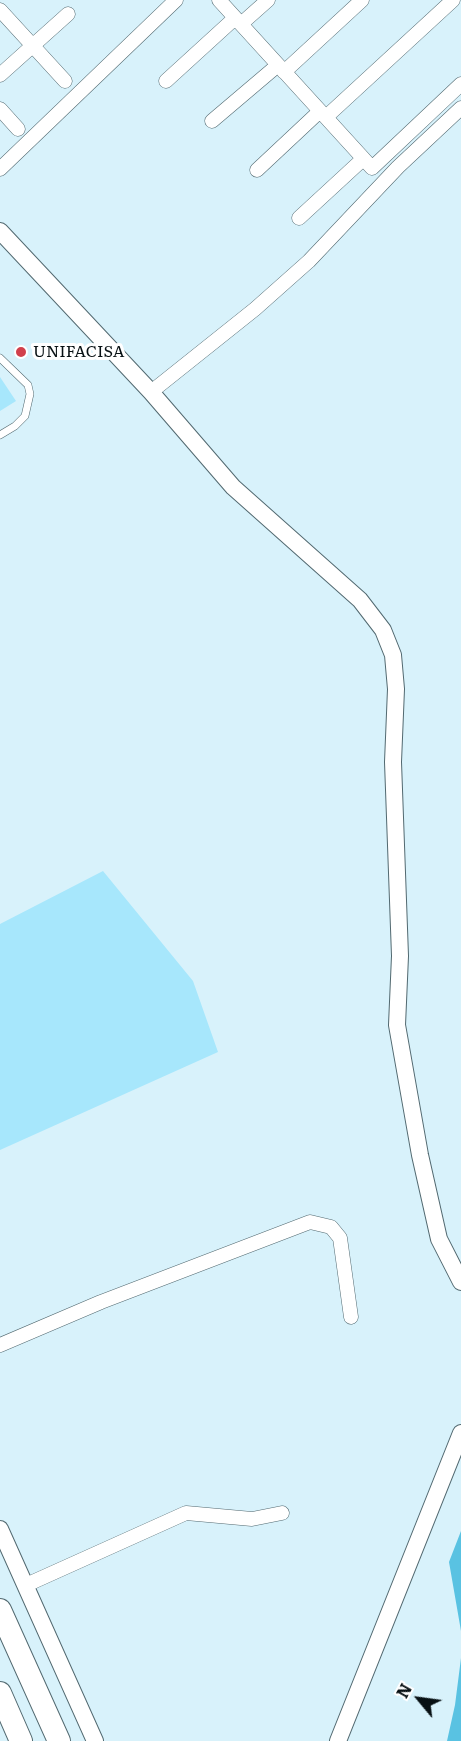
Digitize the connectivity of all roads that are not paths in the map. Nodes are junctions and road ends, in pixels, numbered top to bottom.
1 (176, 0) edge
2 (219, 0) edge
3 (267, 0) edge
4 (362, 0) edge
5 (453, 0) edge
6 (0, 10) edge
7 (68, 14) dead end
8 (238, 21) junction
9 (33, 46) junction
10 (281, 68) junction
11 (0, 75) edge
12 (65, 81) dead end
13 (166, 81) dead end
14 (461, 84) edge
15 (461, 108) edge
16 (0, 109) edge
17 (323, 114) junction
18 (212, 121) dead end
19 (18, 129) dead end
20 (363, 159) junction
21 (0, 169) edge
22 (257, 170) dead end
23 (298, 218) dead end
24 (0, 231) edge
25 (0, 358) edge
26 (151, 392) junction
27 (0, 435) edge
28 (461, 1282) edge
29 (351, 1317) dead end
30 (0, 1345) edge
31 (461, 1433) edge
32 (282, 1513) dead end
33 (0, 1529) edge
34 (26, 1585) junction
35 (0, 1610) edge
36 (0, 1693) edge
37 (21, 1741) edge
38 (59, 1741) edge
39 (95, 1741) edge
40 (338, 1741) edge

1 - 21 street
2 - 8 street
3 - 8 street
4 - 10 street
5 - 17 street
6 - 9 street
7 - 9 street
8 - 10 street
8 - 13 street
9 - 11 street
9 - 12 street
10 - 17 street
10 - 18 street
14 - 20 street
15 - 26 street
16 - 19 street
17 - 20 street
17 - 22 street
20 - 23 street
24 - 26 street
25 - 27 lane
26 - 28 street
29 - 30 street
31 - 40 street
32 - 34 street
33 - 34 street
34 - 39 street
35 - 38 highway
36 - 37 highway

